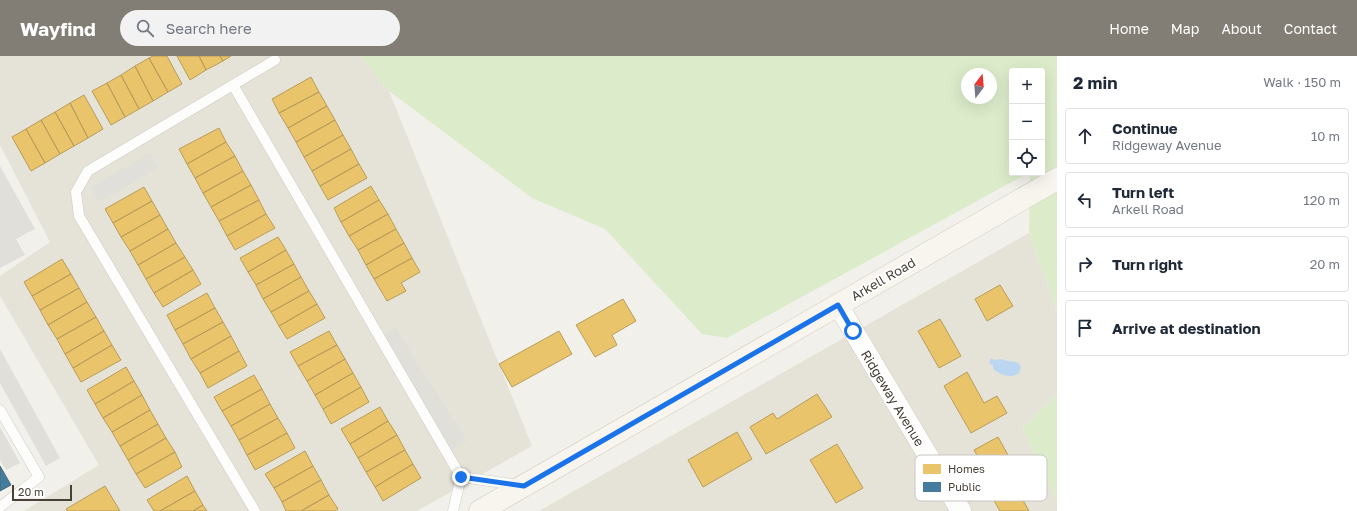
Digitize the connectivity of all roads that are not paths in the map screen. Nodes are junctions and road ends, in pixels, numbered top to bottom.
1 (275, 60) dead end
2 (233, 85) junction
3 (1057, 179) edge
4 (838, 305) junction
5 (0, 410) edge
6 (928, 455) edge
7 (461, 477) junction
8 (524, 486) junction
9 (955, 501) edge
10 (0, 507) edge
11 (255, 511) edge
12 (453, 511) edge
13 (480, 511) edge
14 (961, 511) edge

1 - 2 lane
2 - 7 lane
2 - 11 lane
3 - 4 main road, Arkell Road
4 - 6 street, Ridgeway Avenue
4 - 8 main road, Arkell Road
5 - 10 lane
7 - 8 lane
7 - 12 lane
8 - 13 main road, Arkell Road
9 - 14 street, Ridgeway Avenue

